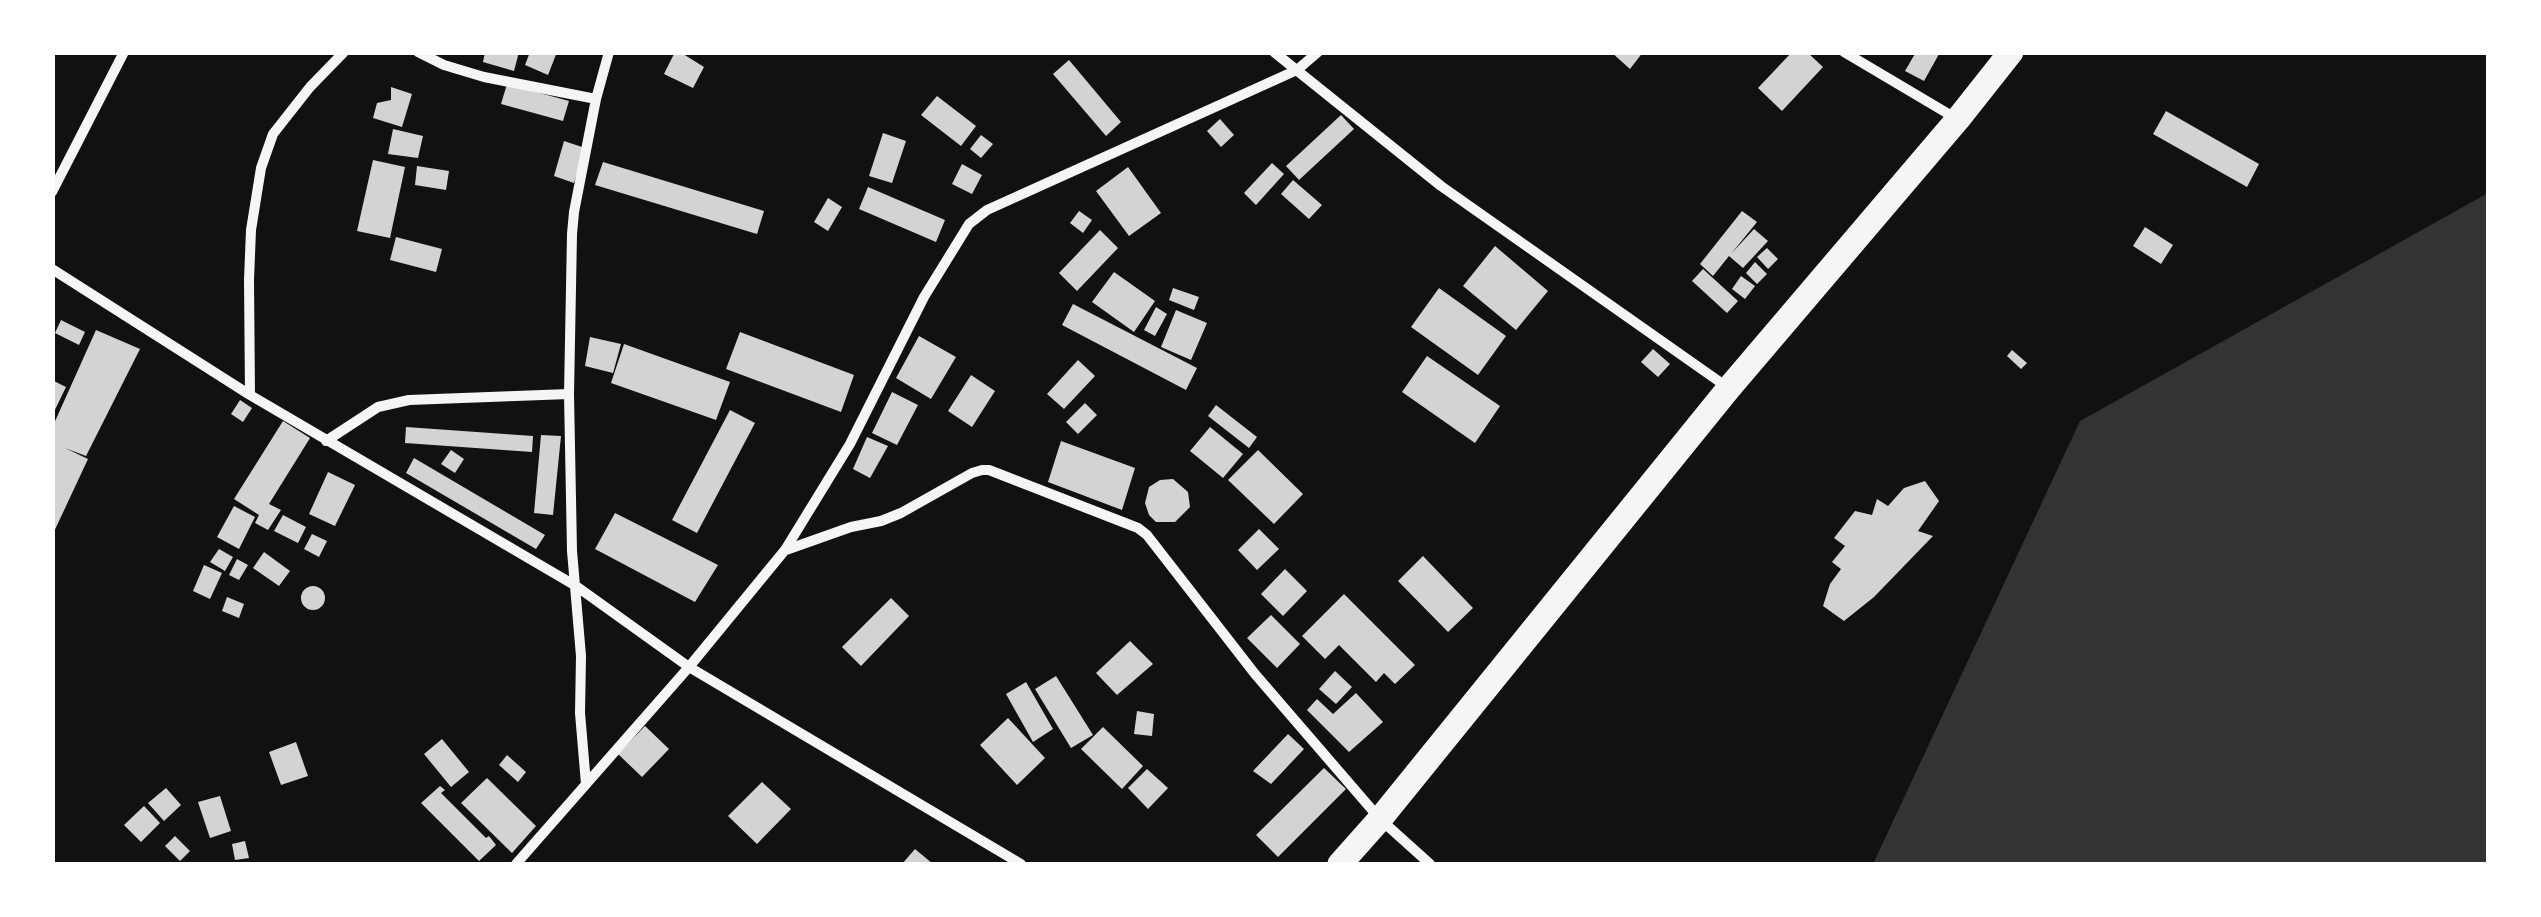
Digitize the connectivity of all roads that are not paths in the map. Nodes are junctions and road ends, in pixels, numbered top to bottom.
1 (124, 52) edge
2 (344, 52) edge
3 (418, 52) edge
4 (609, 52) edge
5 (1274, 52) edge
6 (1318, 52) edge
7 (1844, 52) edge
8 (2011, 52) edge
9 (1297, 70) junction
10 (596, 100) junction
11 (1958, 119) junction
12 (52, 192) edge
13 (52, 270) edge
14 (1728, 388) junction
15 (569, 394) junction
16 (250, 396) junction
17 (326, 440) junction
18 (786, 550) junction
19 (576, 586) junction
20 (688, 667) junction
21 (586, 784) junction
22 (1380, 819) junction
23 (516, 864) edge
24 (1021, 864) edge
25 (1340, 864) edge
26 (1430, 864) edge

1 - 12 street
2 - 16 street
3 - 10 street
4 - 10 street
5 - 9 street
6 - 9 street
7 - 11 street
8 - 11 highway
9 - 14 street
9 - 18 street
10 - 15 street
11 - 14 highway
13 - 16 street
14 - 22 highway
15 - 17 street
15 - 19 street
16 - 17 street
17 - 19 street
18 - 20 street
18 - 22 street
19 - 20 street
19 - 21 street
20 - 21 street
20 - 24 street
21 - 23 street
22 - 25 highway
22 - 26 street

